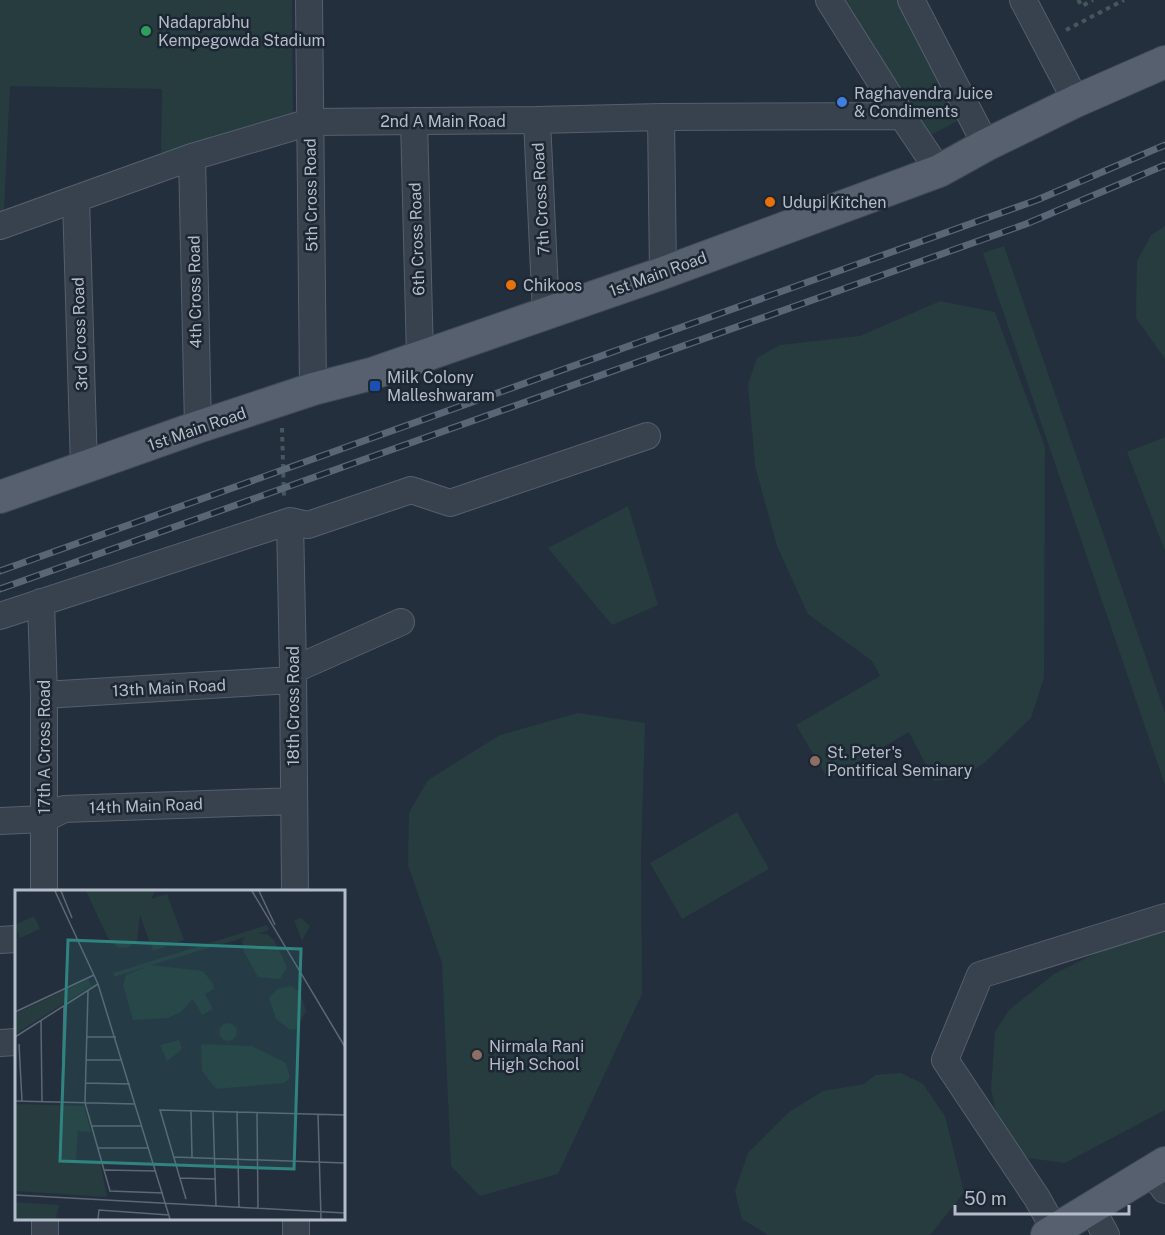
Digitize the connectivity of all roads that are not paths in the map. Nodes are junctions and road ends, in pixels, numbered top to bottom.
1 (309, 0) edge
2 (829, 0) edge
3 (911, 0) edge
4 (1023, 0) edge
5 (1165, 62) edge
6 (1076, 101) junction
7 (902, 116) junction
8 (661, 117) junction
9 (537, 120) junction
10 (414, 121) junction
11 (310, 122) junction
12 (986, 145) junction
13 (192, 158) junction
14 (939, 171) junction
15 (76, 199) junction
16 (0, 226) edge
17 (663, 273) junction
18 (546, 313) junction
19 (420, 357) junction
20 (313, 390) junction
21 (198, 427) junction
22 (647, 436) dead end
23 (84, 468) junction
24 (0, 497) edge
25 (286, 522) junction
26 (41, 602) junction
27 (0, 616) edge
28 (401, 621) dead end
29 (293, 675) junction
30 (44, 695) junction
31 (294, 801) junction
32 (44, 819) junction
33 (0, 821) edge
34 (44, 890) edge
35 (294, 890) edge
36 (1165, 917) edge
37 (15, 1042) edge
38 (0, 1043) edge
39 (1161, 1175) edge
40 (1099, 1222) edge
41 (1051, 1232) edge

1 - 11 street, 5th Cross Road
2 - 7 street
3 - 12 street
4 - 6 street
5 - 6 main road, 1st Main Road
6 - 12 main road, 1st Main Road
7 - 8 street, 2nd A Main Road
7 - 14 street
8 - 9 street, 2nd A Main Road
8 - 17 street
9 - 10 street, 2nd A Main Road
9 - 18 street, 7th Cross Road
10 - 11 street, 2nd A Main Road
10 - 19 street, 6th Cross Road
11 - 13 street, 2nd A Main Road
11 - 20 street, 5th Cross Road
12 - 14 main road, 1st Main Road
13 - 15 street, 2nd A Main Road
13 - 21 street, 4th Cross Road
14 - 17 main road, 1st Main Road
15 - 16 street, 2nd A Main Road
15 - 23 street, 3rd Cross Road
17 - 18 main road, 1st Main Road
18 - 19 main road, 1st Main Road
19 - 20 main road, 1st Main Road
20 - 21 main road, 1st Main Road
21 - 23 main road, 1st Main Road
22 - 25 street
23 - 24 main road, 1st Main Road
25 - 26 street
25 - 29 street, 18th Cross Road
26 - 27 street
26 - 30 street, 17th A Cross Road
28 - 29 street
29 - 30 street, 13th Main Road
29 - 31 street, 18th Cross Road
30 - 32 street, 17th A Cross Road
31 - 32 street, 14th Main Road
31 - 35 street, 18th Cross Road
32 - 33 street, 14th Main Road
32 - 34 street, 17th A Cross Road
36 - 41 street
37 - 38 street
39 - 40 main road
40 - 41 main road

